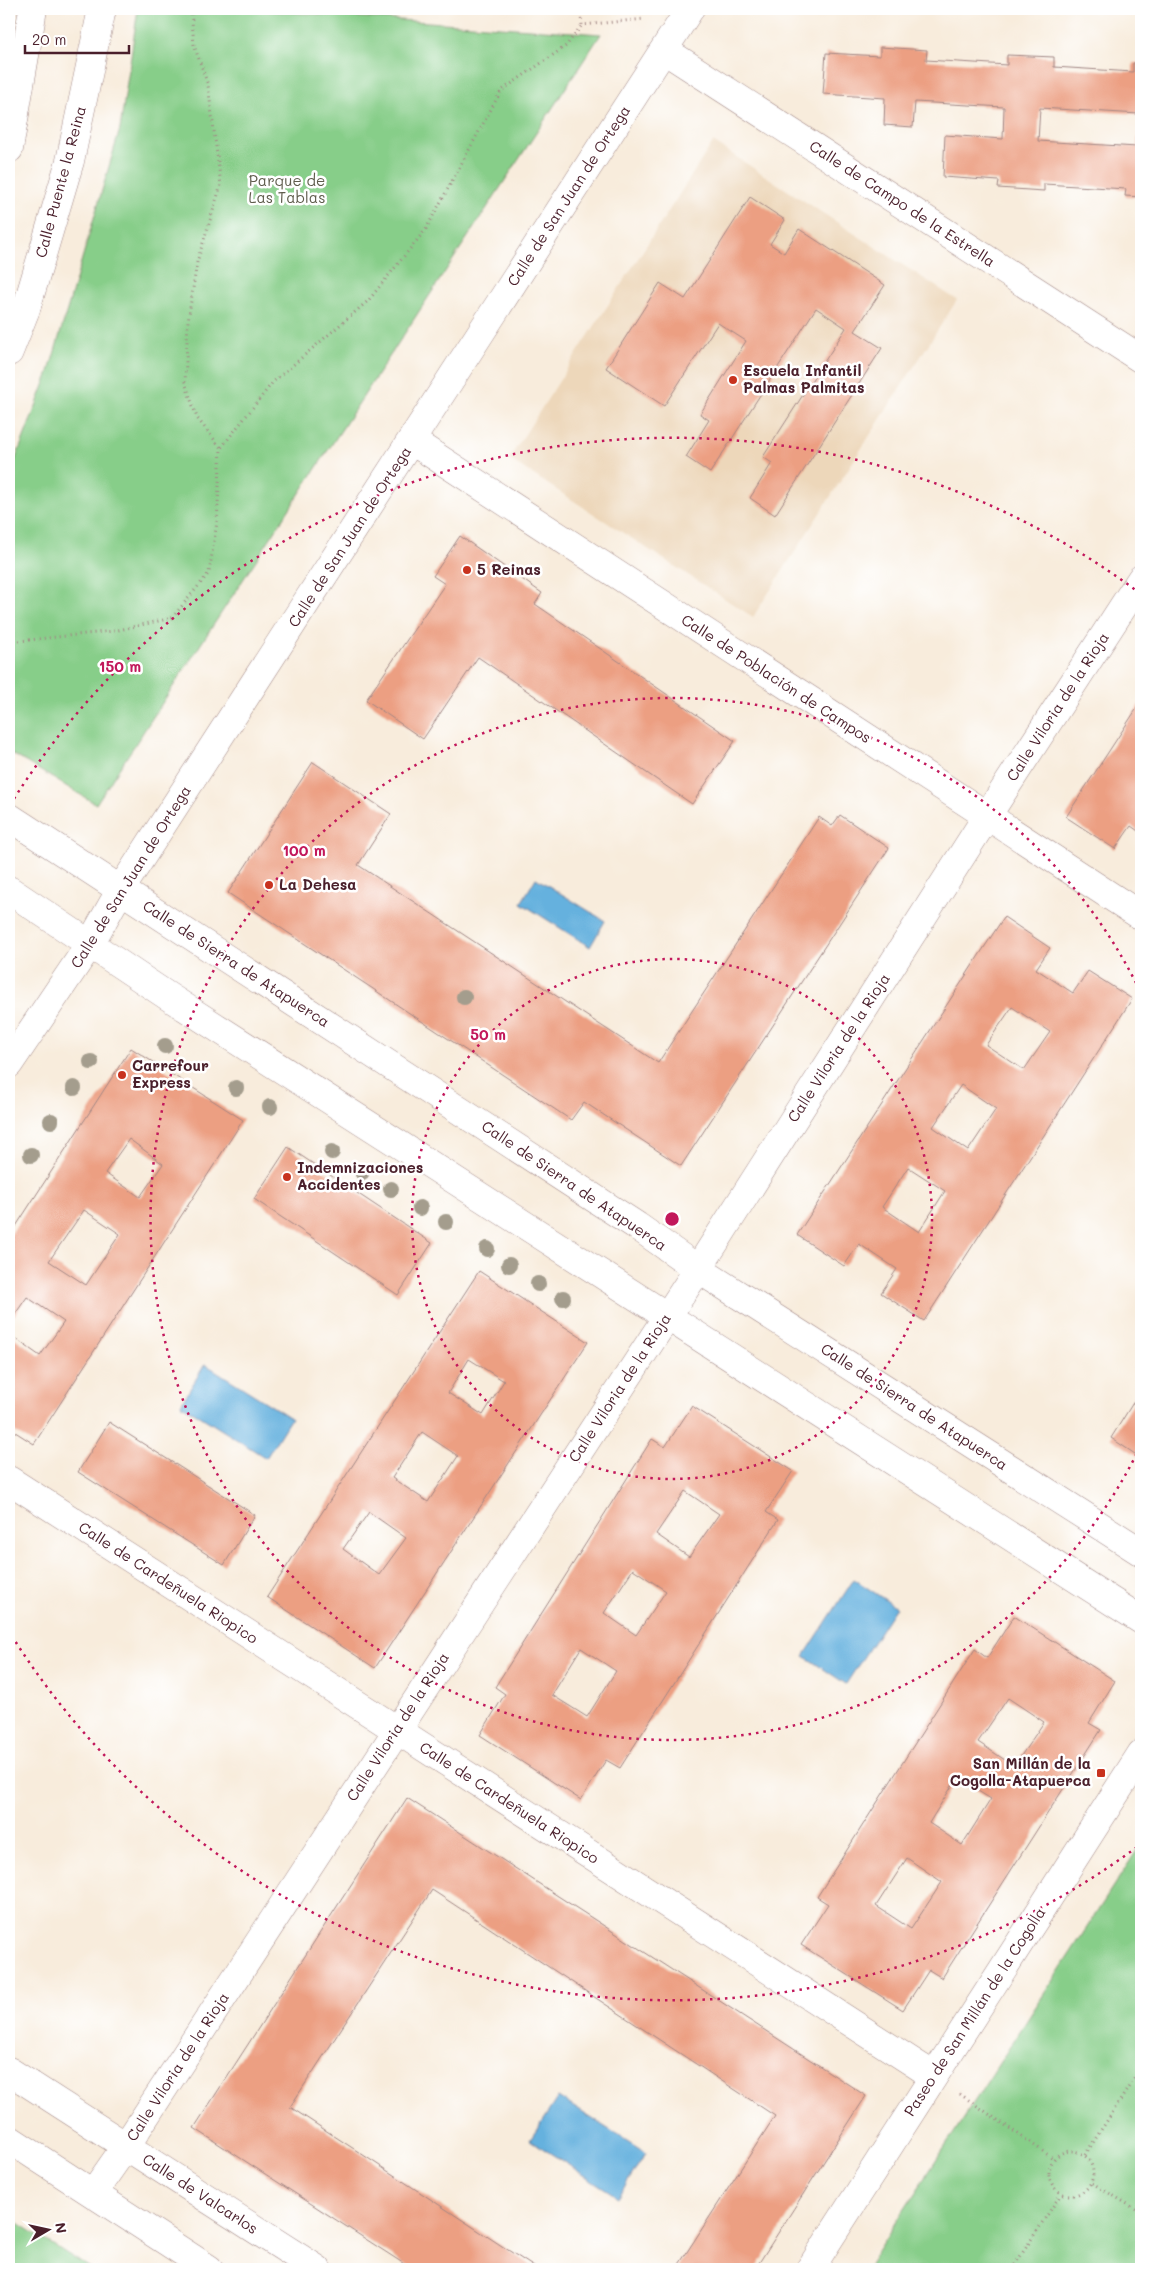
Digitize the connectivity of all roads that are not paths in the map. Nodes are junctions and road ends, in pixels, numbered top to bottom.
1 (33, 9) edge
2 (102, 9) edge
3 (688, 12) edge
4 (664, 50) junction
5 (9, 149) edge
6 (9, 352) edge
7 (1141, 359) edge
8 (412, 441) junction
9 (1141, 579) edge
10 (987, 816) junction
11 (9, 817) edge
12 (122, 889) junction
13 (9, 890) edge
14 (1141, 916) edge
15 (90, 944) junction
16 (9, 1064) edge
17 (698, 1269) junction
18 (667, 1316) junction
19 (9, 1480) edge
20 (1141, 1552) edge
21 (1141, 1620) edge
22 (395, 1730) junction
23 (1141, 1754) edge
24 (9, 2070) edge
25 (934, 2076) junction
26 (9, 2139) edge
27 (126, 2146) junction
28 (93, 2193) junction
29 (209, 2269) edge
30 (316, 2269) edge
31 (810, 2269) edge

1 - 5 street
2 - 6 street, Calle Puente la Reina
3 - 4 street, Calle de San Juan de Ortega
4 - 7 street, Calle de Campo de la Estrella
4 - 8 street, Calle de San Juan de Ortega
8 - 10 street, Calle de Población de Campos
8 - 12 street, Calle de San Juan de Ortega
9 - 10 street, Calle Viloria de la Rioja
10 - 14 street, Calle de Población de Campos
10 - 17 street, Calle Viloria de la Rioja
11 - 12 street, Calle de Sierra de Atapuerca
12 - 15 street, Calle de San Juan de Ortega
12 - 17 street, Calle de Sierra de Atapuerca
13 - 15 street
15 - 16 street, Calle de San Juan de Ortega
15 - 18 street
17 - 18 street, Calle Viloria de la Rioja
17 - 20 street, Calle de Sierra de Atapuerca
18 - 21 street
18 - 22 street, Calle Viloria de la Rioja
19 - 22 street, Calle de Cardeñuela Riopico
22 - 25 street, Calle de Cardeñuela Riopico
22 - 27 street, Calle Viloria de la Rioja
23 - 25 street, Paseo de San Millán de la Cogolla
24 - 27 street, Calle de Valcarlos
25 - 31 street, Paseo de San Millán de la Cogolla
26 - 28 street
27 - 28 street, Calle Viloria de la Rioja
27 - 30 street, Calle de Valcarlos
28 - 29 street

